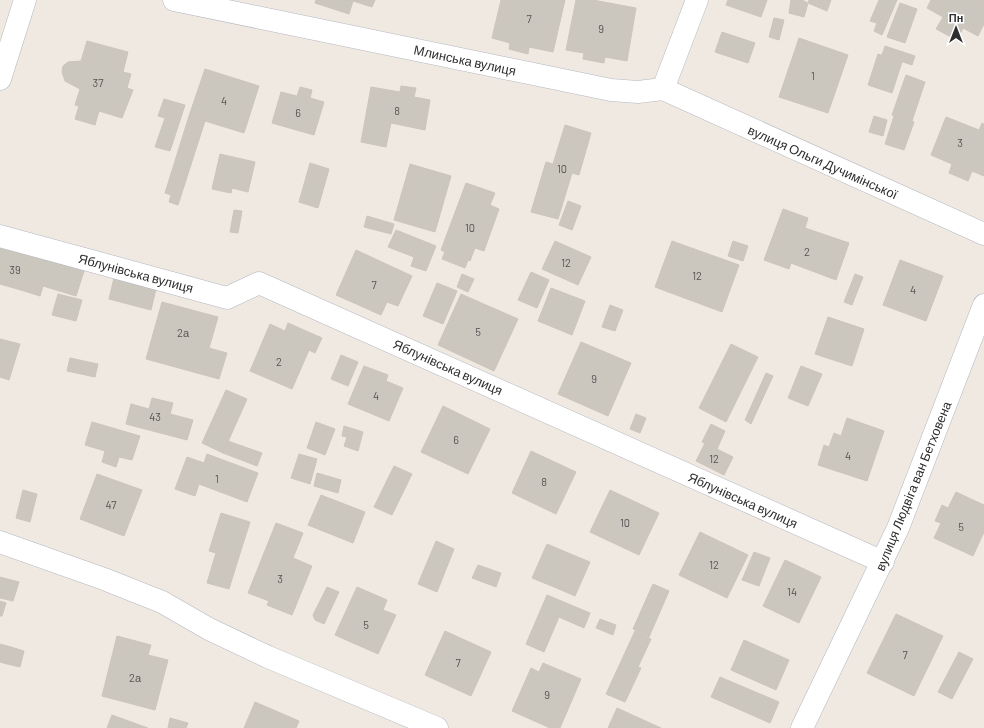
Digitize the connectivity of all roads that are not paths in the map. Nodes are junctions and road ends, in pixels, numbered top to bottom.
1 (25, 0) edge
2 (174, 0) edge
3 (697, 0) edge
4 (0, 79) edge
5 (663, 89) junction
6 (984, 234) edge
7 (0, 236) edge
8 (984, 305) edge
9 (0, 542) edge
10 (883, 562) junction
11 (437, 728) edge
12 (802, 728) edge

1 - 4 street
2 - 5 street, Млинська вулиця
3 - 5 street
5 - 6 street, вулиця Ольги Дучимінської
7 - 10 street, Яблунівська вулиця
8 - 10 street, вулиця Людвіга ван Бетховена
9 - 11 street
10 - 12 street, вулиця Людвіга ван Бетховена

